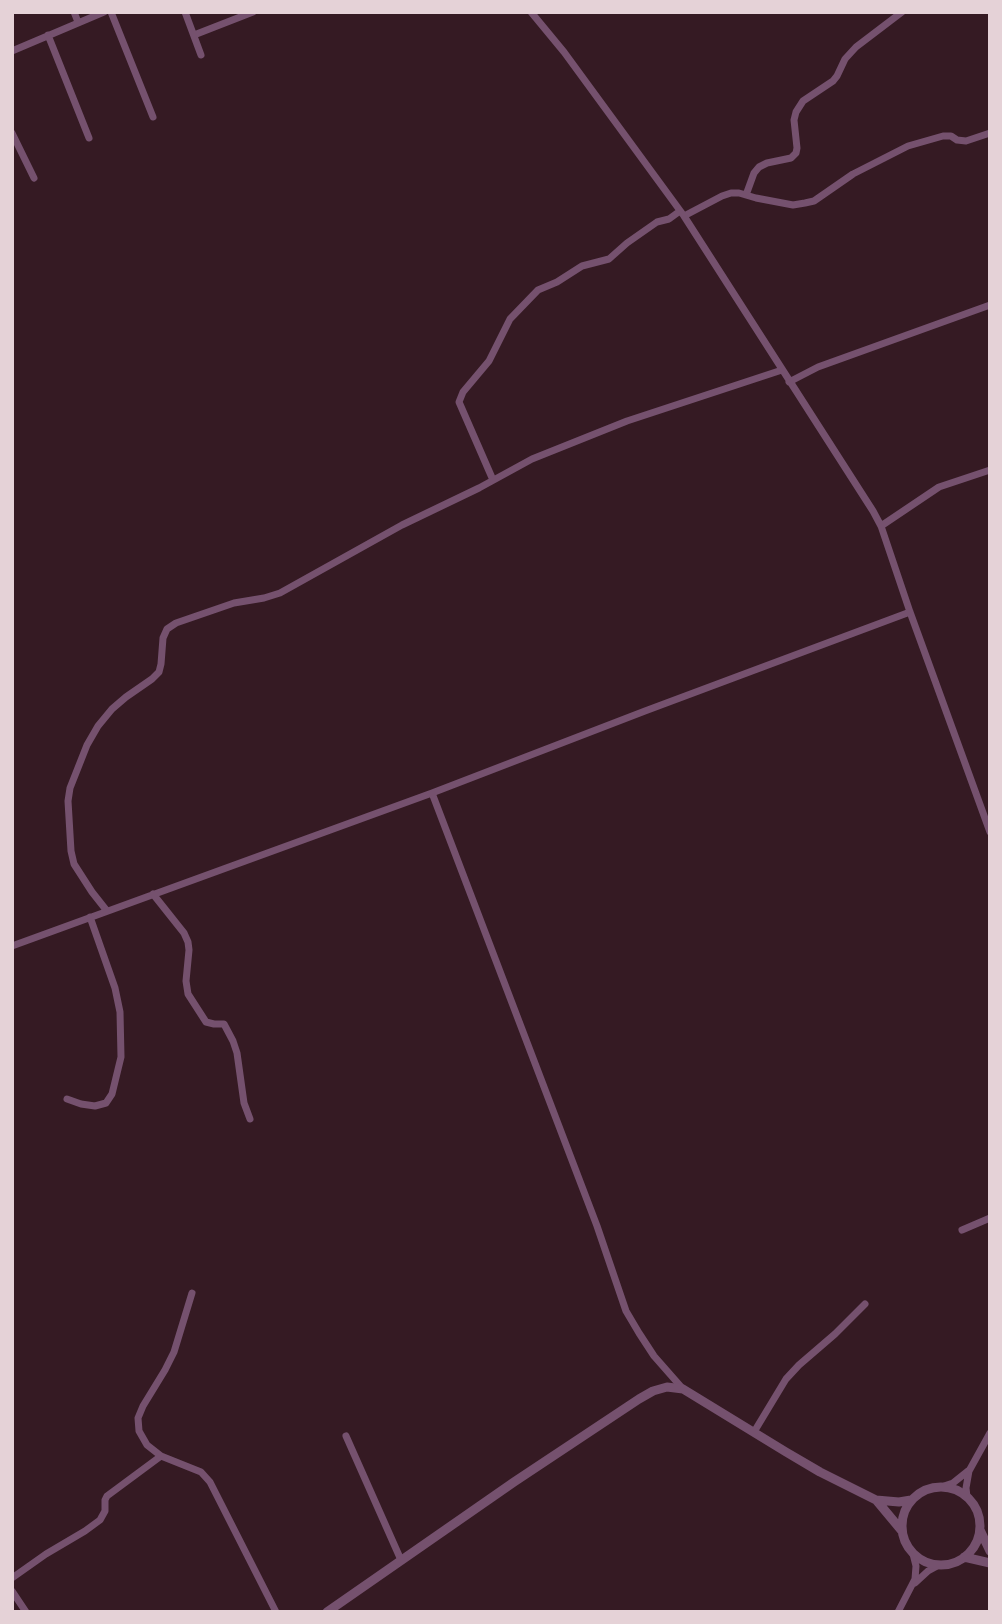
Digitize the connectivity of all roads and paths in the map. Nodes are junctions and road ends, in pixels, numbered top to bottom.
1 (74, 12) edge
2 (104, 12) edge
3 (111, 12) edge
4 (186, 12) edge
5 (253, 12) edge
6 (531, 12) edge
7 (902, 12) edge
8 (78, 22) junction
9 (48, 35) junction
10 (194, 36) junction
11 (12, 51) edge
12 (201, 55) dead end
13 (153, 117) dead end
14 (990, 132) edge
15 (12, 133) edge
16 (89, 138) dead end
17 (34, 178) dead end
18 (746, 195) junction
19 (682, 214) junction
20 (990, 305) edge
21 (782, 370) junction
22 (789, 382) junction
23 (990, 470) edge
24 (492, 480) junction
25 (881, 526) junction
26 (910, 612) junction
27 (432, 793) junction
28 (990, 832) edge
29 (153, 894) junction
30 (107, 911) junction
31 (90, 917) junction
32 (12, 946) edge
33 (67, 1099) dead end
34 (250, 1119) dead end
35 (990, 1218) edge
36 (962, 1230) dead end
37 (192, 1293) dead end
38 (866, 1304) dead end
39 (683, 1389) junction
40 (754, 1432) junction
41 (990, 1433) edge
42 (346, 1436) dead end
43 (161, 1455) junction
44 (969, 1471) junction
45 (944, 1486) junction
46 (967, 1497) junction
47 (876, 1500) junction
48 (911, 1500) junction
49 (980, 1530) junction
50 (902, 1532) junction
51 (990, 1551) edge
52 (913, 1555) junction
53 (964, 1557) junction
54 (401, 1560) junction
55 (990, 1563) edge
56 (939, 1565) junction
57 (12, 1578) edge
58 (909, 1590) junction
59 (12, 1591) edge
60 (26, 1612) edge
61 (276, 1612) edge
62 (327, 1612) edge
63 (898, 1612) edge

1 - 8 street
2 - 8 street
3 - 13 street
4 - 10 street
5 - 10 street
6 - 19 street
7 - 18 street
8 - 9 street
9 - 11 street
9 - 16 street
10 - 12 street
14 - 18 street
15 - 17 street
18 - 19 street
19 - 21 street
19 - 24 street
20 - 22 street
21 - 22 street
21 - 24 street
22 - 25 street
23 - 25 street
24 - 30 street
25 - 26 street
26 - 27 street
26 - 28 street
27 - 29 street
27 - 39 street
29 - 30 street
29 - 34 street
30 - 31 street
31 - 32 street
31 - 33 street
35 - 36 street
37 - 43 street
38 - 40 street
39 - 40 street
39 - 54 street
40 - 47 street
41 - 44 street
42 - 54 street
43 - 57 street
43 - 61 street
44 - 45 street
44 - 46 street
45 - 46 street
45 - 48 street
46 - 49 street
47 - 48 street
47 - 50 street
48 - 50 street
49 - 51 street
49 - 53 street
50 - 52 street
52 - 56 street
52 - 58 street
53 - 55 street
53 - 56 street
54 - 62 street
56 - 58 street
58 - 63 street
59 - 60 street

